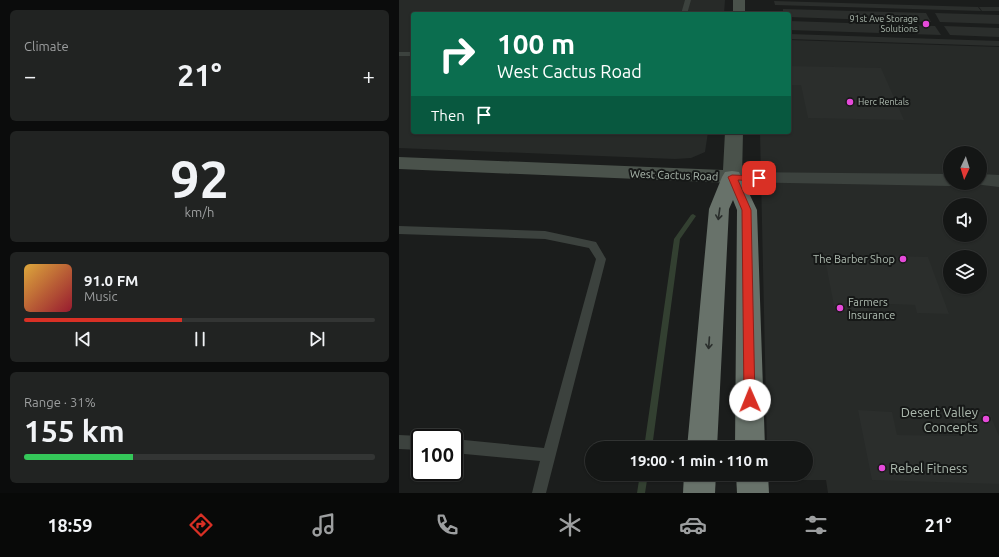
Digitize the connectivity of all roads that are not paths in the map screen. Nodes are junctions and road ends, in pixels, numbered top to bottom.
1 (688, 0) edge
2 (739, 0) edge
3 (685, 12) edge
4 (739, 12) edge
5 (399, 54) edge
6 (411, 54) edge
7 (734, 134) edge
8 (399, 163) edge
9 (732, 177) junction
10 (943, 180) edge
11 (987, 180) edge
12 (999, 181) edge
13 (399, 230) edge
14 (702, 441) edge
15 (750, 441) edge
16 (399, 442) edge
17 (411, 443) edge
18 (463, 447) edge
19 (549, 455) junction
20 (700, 481) edge
21 (752, 481) edge
22 (539, 493) edge
23 (699, 493) edge
24 (753, 493) edge

1 - 3 lane
2 - 4 main road
5 - 6 lane
7 - 9 main road
8 - 9 main road, West Cactus Road
9 - 10 street, West Cactus Road
9 -> 14 highway
9 - 15 highway
11 - 12 street
13 - 19 lane
16 - 17 lane
18 - 19 lane
19 - 22 lane
20 - 23 highway
21 - 24 highway

